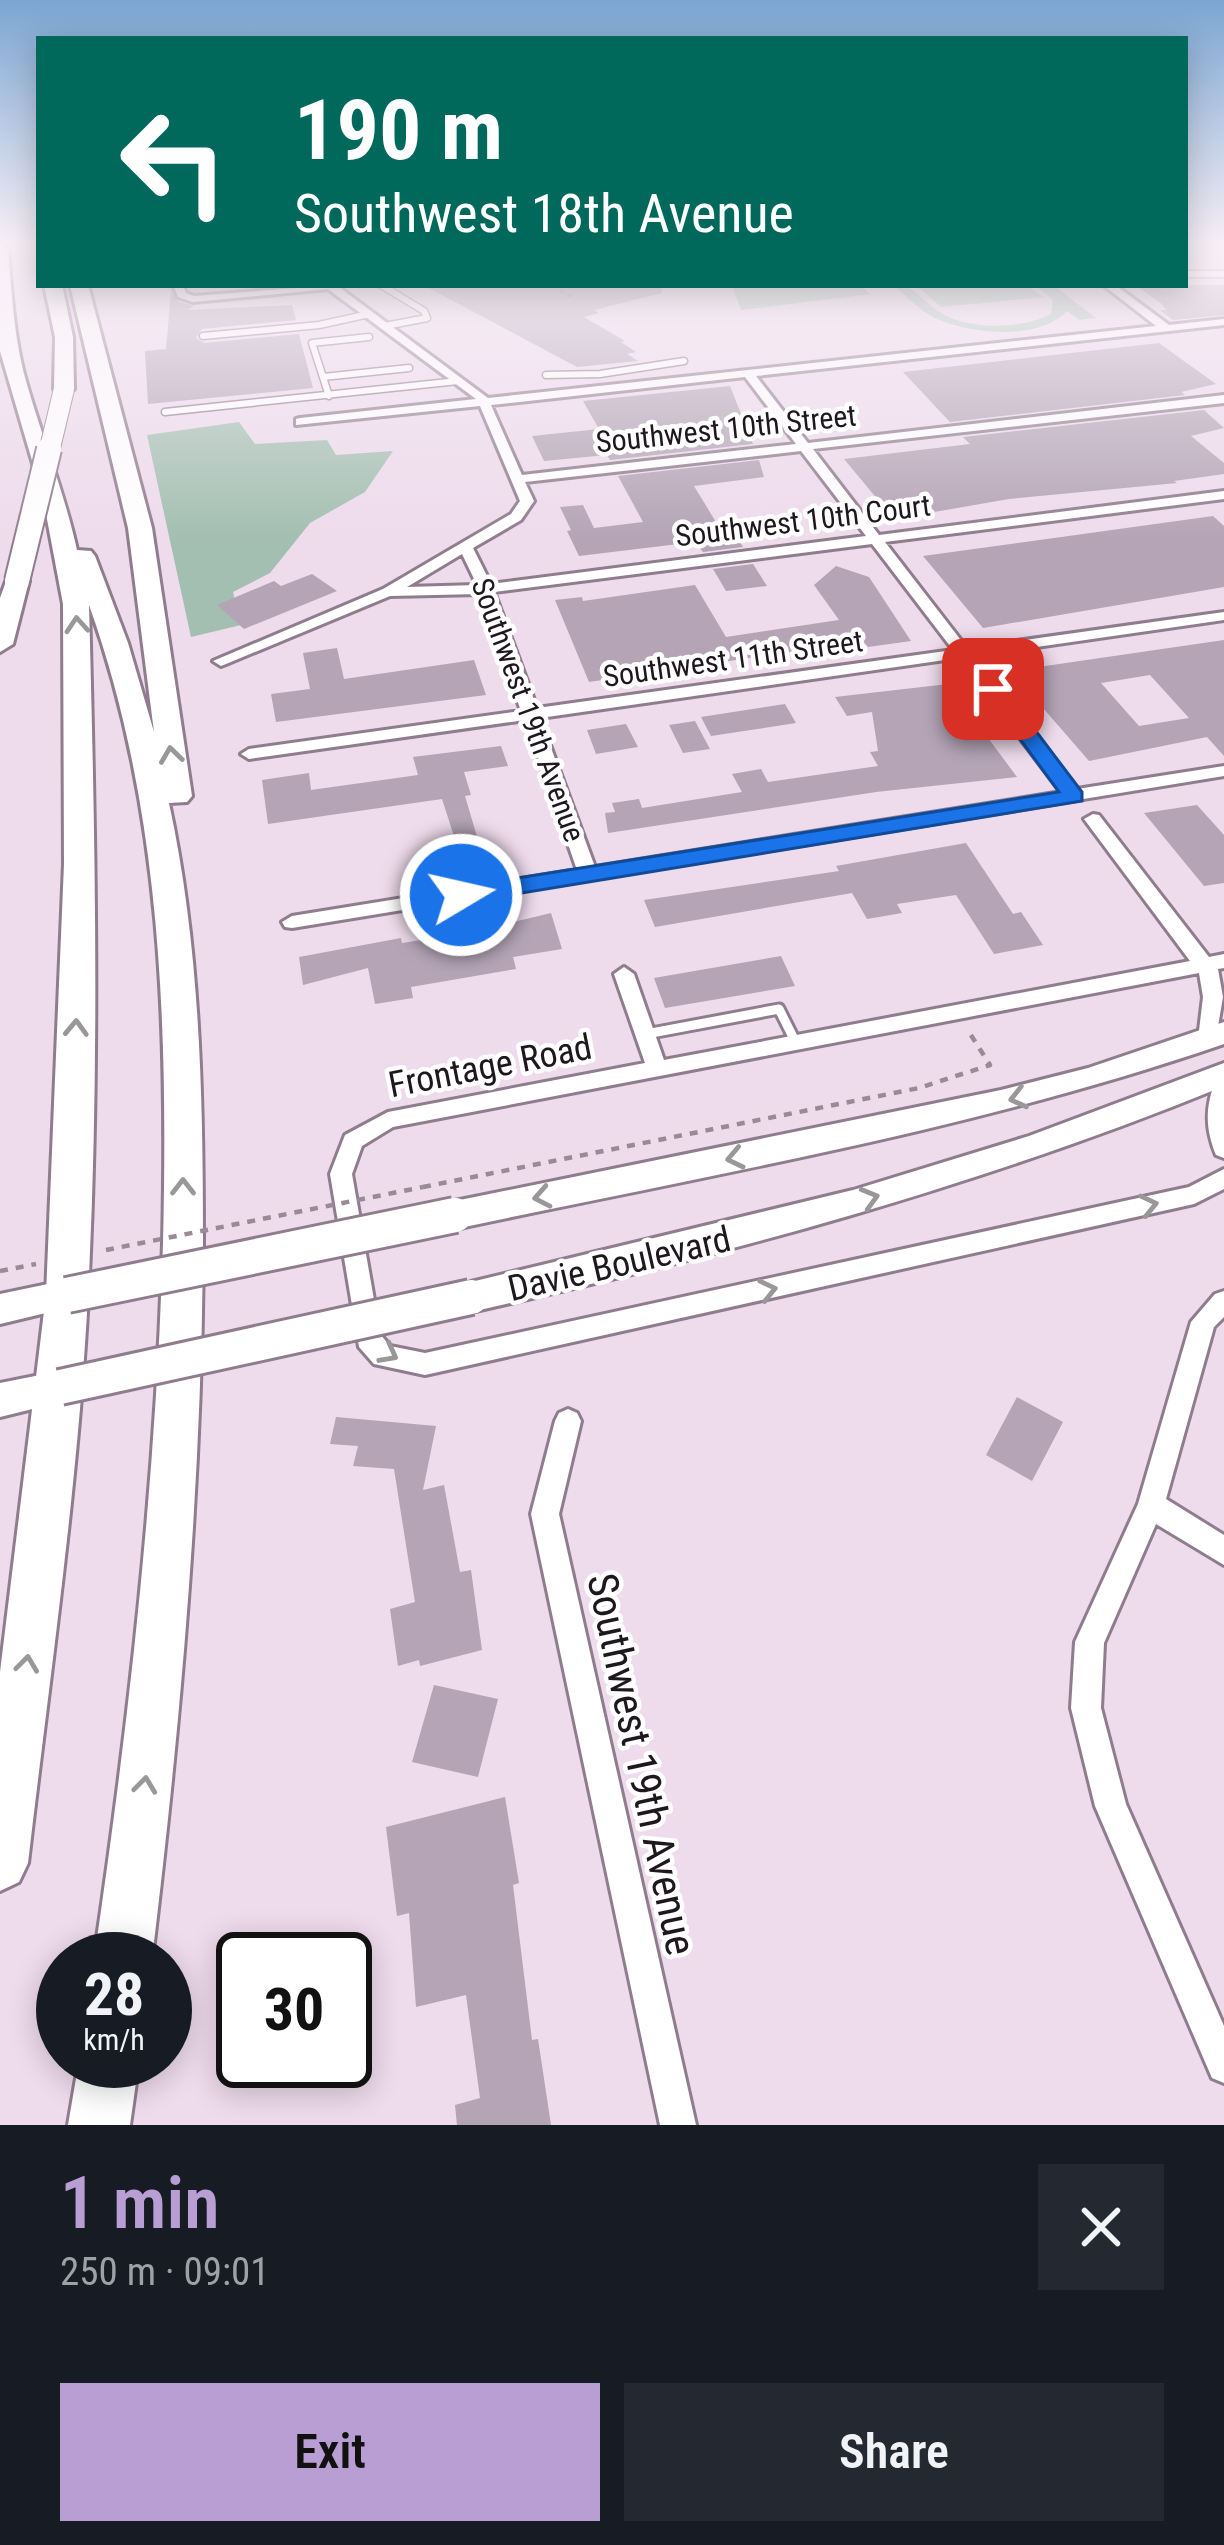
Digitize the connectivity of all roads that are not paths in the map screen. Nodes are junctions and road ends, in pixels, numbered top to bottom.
1 (10, 341) edge
2 (64, 341) edge
3 (93, 341) edge
4 (329, 341) edge
5 (406, 341) edge
6 (1041, 341) edge
7 (684, 362) dead end
8 (409, 368) dead end
9 (747, 372) junction
10 (546, 375) dead end
11 (322, 377) junction
12 (458, 380) junction
13 (329, 396) junction
14 (483, 399) junction
15 (1224, 399) edge
16 (166, 412) dead end
17 (300, 422) dead end
18 (806, 447) junction
19 (519, 479) junction
20 (1224, 495) edge
21 (54, 498) junction
22 (876, 539) junction
23 (466, 548) junction
24 (486, 589) junction
25 (388, 592) junction
26 (1224, 616) edge
27 (0, 644) edge
28 (966, 653) junction
29 (221, 662) dead end
30 (531, 715) junction
31 (249, 754) dead end
32 (1224, 771) edge
33 (1074, 796) junction
34 (1093, 819) dead end
35 (588, 874) junction
36 (292, 922) dead end
37 (1215, 963) edge
38 (624, 974) dead end
39 (646, 1034) junction
40 (1216, 1036) edge
41 (796, 1043) junction
42 (657, 1069) junction
43 (1224, 1074) edge
44 (183, 1080) junction
45 (1224, 1085) edge
46 (1224, 1149) edge
47 (1224, 1178) edge
48 (67, 1295) junction
49 (1224, 1301) edge
50 (0, 1309) edge
51 (60, 1387) junction
52 (0, 1400) edge
53 (568, 1421) dead end
54 (1151, 1505) junction
55 (1224, 1552) edge
56 (0, 1863) edge
57 (126, 1932) edge
58 (1224, 2066) edge
59 (105, 2088) edge
60 (99, 2125) edge
61 (678, 2125) edge

1 - 21 highway
2 - 27 highway, bridge
44 -> 3 highway
4 - 11 lane
5 - 12 street
6 - 9 street
7 - 10 lane
8 - 11 lane
9 - 14 street
9 - 18 street
11 - 13 lane
12 - 13 lane
12 - 14 street
13 - 16 lane
14 - 17 street
14 - 19 street
15 - 18 street, Southwest 10th Street
18 - 19 street, Southwest 10th Street
18 - 22 street
19 - 23 street
20 - 22 street, Southwest 10th Court
21 - 44 highway
48 -> 21 highway
22 - 24 street, Southwest 10th Court
22 - 28 street
23 - 24 street, Southwest 19th Avenue
23 - 25 street
24 - 25 street, Southwest 10th Court
24 - 30 street, Southwest 19th Avenue
25 - 29 street
26 - 28 street, Southwest 11th Street
28 - 30 street, Southwest 11th Street
28 - 33 street
30 - 31 street, Southwest 11th Street
30 - 35 street, Southwest 19th Avenue
32 - 33 street
33 - 35 street
34 - 37 street
35 - 36 street
37 - 40 street
37 - 41 street, Frontage Road
38 - 39 street
39 - 41 lane
39 - 42 street
40 -> 48 main road, bridge
41 - 42 street, Frontage Road
42 -> 47 street, Frontage Road
51 -> 43 main road, Davie Boulevard, bridge
57 -> 44 highway
45 - 46 street
48 - 50 main road
48 - 51 highway
49 - 54 street
51 - 52 main road, Davie Boulevard
56 -> 51 highway
53 - 61 street, Southwest 19th Avenue
54 - 55 street
54 - 58 street
59 - 60 highway

